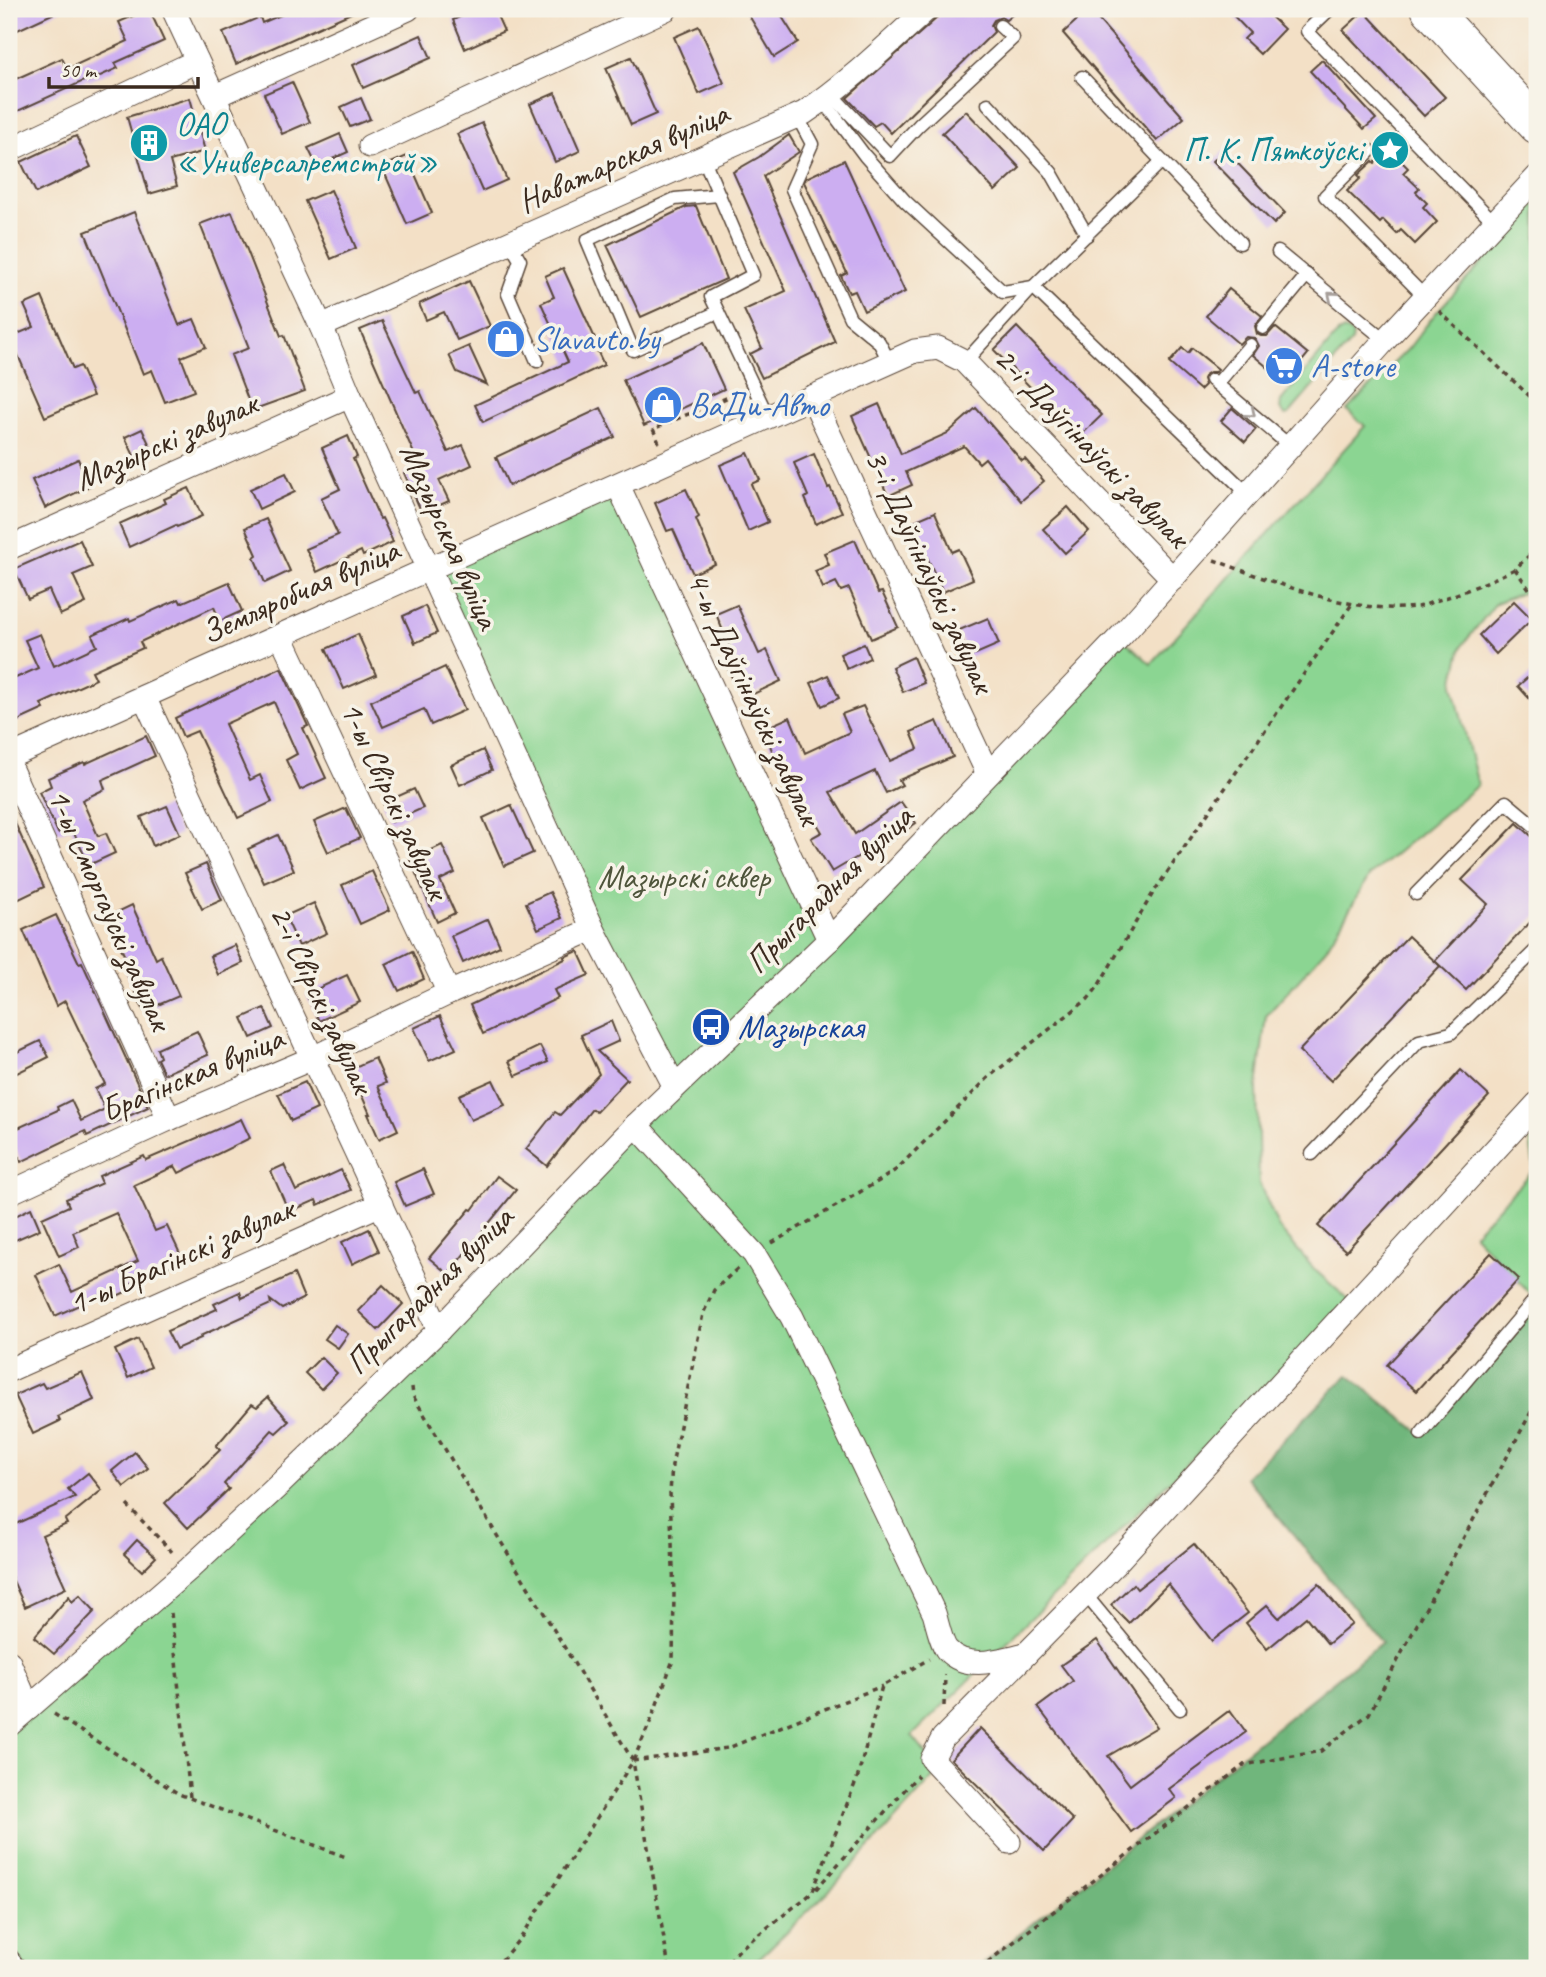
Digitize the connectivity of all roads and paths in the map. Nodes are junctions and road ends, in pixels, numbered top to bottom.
1 (173, 9) edge
2 (408, 9) edge
3 (666, 9) edge
4 (927, 9) edge
5 (1330, 9) edge
6 (1430, 9) edge
7 (1000, 26) dead end
8 (197, 61) junction
9 (1082, 77) dead end
10 (215, 96) junction
11 (827, 97) junction
12 (988, 104) dead end
13 (797, 116) junction
14 (1537, 125) edge
15 (370, 146) dead end
16 (9, 150) edge
17 (1370, 151) dead end
18 (703, 157) junction
19 (1162, 160) junction
20 (1537, 177) edge
21 (719, 195) junction
22 (1494, 222) junction
23 (1087, 235) junction
24 (510, 243) junction
25 (1240, 243) dead end
26 (1278, 252) dead end
27 (1307, 275) junction
28 (1033, 287) junction
29 (1424, 297) junction
30 (718, 312) junction
31 (321, 326) junction
32 (1263, 328) dead end
33 (1385, 340) junction
34 (1250, 345) dead end
35 (537, 361) dead end
36 (964, 361) junction
37 (890, 363) junction
38 (350, 396) junction
39 (812, 397) junction
40 (1537, 403) edge
41 (768, 417) junction
42 (1290, 446) junction
43 (618, 485) junction
44 (1248, 494) junction
45 (9, 548) edge
46 (1537, 548) edge
47 (1195, 554) junction
48 (1515, 569) junction
49 (428, 570) junction
50 (1173, 579) junction
51 (1537, 600) edge
52 (1352, 604) junction
53 (281, 636) junction
54 (144, 697) junction
55 (9, 757) edge
56 (9, 765) edge
57 (988, 774) junction
58 (1537, 828) edge
59 (1416, 894) dead end
60 (593, 929) junction
61 (829, 940) junction
62 (1537, 949) edge
63 (449, 993) junction
64 (313, 1058) junction
65 (675, 1087) junction
66 (1537, 1104) edge
67 (169, 1119) junction
68 (636, 1125) junction
69 (1312, 1154) dead end
70 (9, 1193) edge
71 (381, 1203) junction
72 (754, 1254) junction
73 (1537, 1297) edge
74 (439, 1330) junction
75 (408, 1361) junction
76 (9, 1370) edge
77 (1537, 1401) edge
78 (1421, 1434) dead end
79 (127, 1505) dead end
80 (189, 1569) junction
81 (169, 1586) junction
82 (1085, 1594) junction
83 (946, 1649) junction
84 (1026, 1654) junction
85 (9, 1662) edge
86 (882, 1686) junction
87 (32, 1705) junction
88 (1180, 1709) dead end
89 (9, 1725) edge
90 (943, 1738) junction
91 (932, 1759) junction
92 (633, 1761) junction
93 (190, 1798) junction
94 (1009, 1842) dead end
95 (346, 1857) dead end
96 (812, 1893) junction
97 (9, 1953) edge
98 (20, 1968) edge
99 (495, 1968) edge
100 (669, 1968) edge
101 (722, 1968) edge
102 (980, 1968) edge

1 - 8 street, Мазырская вуліца
2 - 10 street
3 - 15 street
4 - 11 street, Наватарская вуліца
5 - 22 lane
6 - 14 main road
7 - 11 lane
8 - 10 street, Мазырская вуліца
8 - 16 street
9 - 19 lane
10 - 31 street, Мазырская вуліца
11 - 13 street, Наватарская вуліца
11 - 28 lane
12 - 23 lane
13 - 18 street, Наватарская вуліца
13 - 37 lane
17 - 29 lane
18 - 21 lane
18 - 24 street, Наватарская вуліца
19 - 23 lane
19 - 25 lane
20 - 22 street, Прыгарадная вуліца
21 - 30 lane
21 - 30 lane
22 - 29 street, Прыгарадная вуліца
23 - 28 lane
24 - 31 street, Наватарская вуліца
24 - 35 lane
26 - 27 lane
27 - 32 lane
33 -> 27 lane
28 - 36 lane
28 - 44 lane
29 - 33 street, Прыгарадная вуліца
29 - 40 path
30 - 41 lane
31 - 38 street, Мазырская вуліца
33 - 42 street, Прыгарадная вуліца
34 -> 42 lane
36 - 37 street, Земляробчая вуліца
36 - 50 street, 2-і Даўгінаўскі завулак
37 - 39 street, Земляробчая вуліца
38 - 45 street, Мазырскі завулак
38 - 49 street, Мазырская вуліца
39 - 41 street, Земляробчая вуліца
39 - 57 street, 3-і Даўгінаўскі завулак
41 - 43 street, Земляробчая вуліца
42 - 44 street, Прыгарадная вуліца
43 - 49 street, Земляробчая вуліца
43 - 61 street, 4-ы Даўгінаўскі завулак
44 - 47 street, Прыгарадная вуліца
46 - 48 path
47 - 50 street, Прыгарадная вуліца
47 - 52 path
48 - 51 path
48 - 52 path
49 - 53 street, Земляробчая вуліца
49 - 60 street, Мазырская вуліца
50 - 57 street, Прыгарадная вуліца
52 - 72 path
53 - 54 street, Земляробчая вуліца
53 - 63 street, 1-ы Свірскі завулак
54 - 55 street, Земляробчая вуліца
54 - 64 street, 2-і Свірскі завулак
56 - 67 street, 1-ы Сморгаўскі завулак
57 - 61 street, Прыгарадная вуліца
58 - 59 lane
60 - 63 street, Брагінская вуліца
60 - 65 street, Мазырская вуліца
61 - 65 street, Прыгарадная вуліца
62 - 69 lane
63 - 64 street, Брагінская вуліца
64 - 67 street, Брагінская вуліца
64 - 71 street, 2-і Свірскі завулак
65 - 68 street, Прыгарадная вуліца
66 - 82 street
67 - 70 street, Брагінская вуліца
68 - 72 street
68 - 74 street, Прыгарадная вуліца
71 - 74 street, 2-і Свірскі завулак
71 - 76 street, 1-ы Брагінскі завулак
72 - 83 street
72 - 92 path
73 - 78 lane
74 - 75 street, Прыгарадная вуліца
75 - 80 street, Прыгарадная вуліца
75 - 92 path
77 - 102 path
79 - 80 path
80 - 81 street, Прыгарадная вуліца
81 - 87 street, Прыгарадная вуліца
81 - 93 path
82 - 84 street
82 - 88 lane
83 - 84 street
83 - 86 path
83 - 90 path
84 - 90 street
85 - 87 street
86 - 92 path
86 - 96 path
87 - 89 street, Прыгарадная вуліца
87 - 93 path
90 - 91 street
91 - 94 street
91 - 96 path
92 - 99 path
92 - 100 path
93 - 95 path
96 - 101 path
97 - 98 lane

